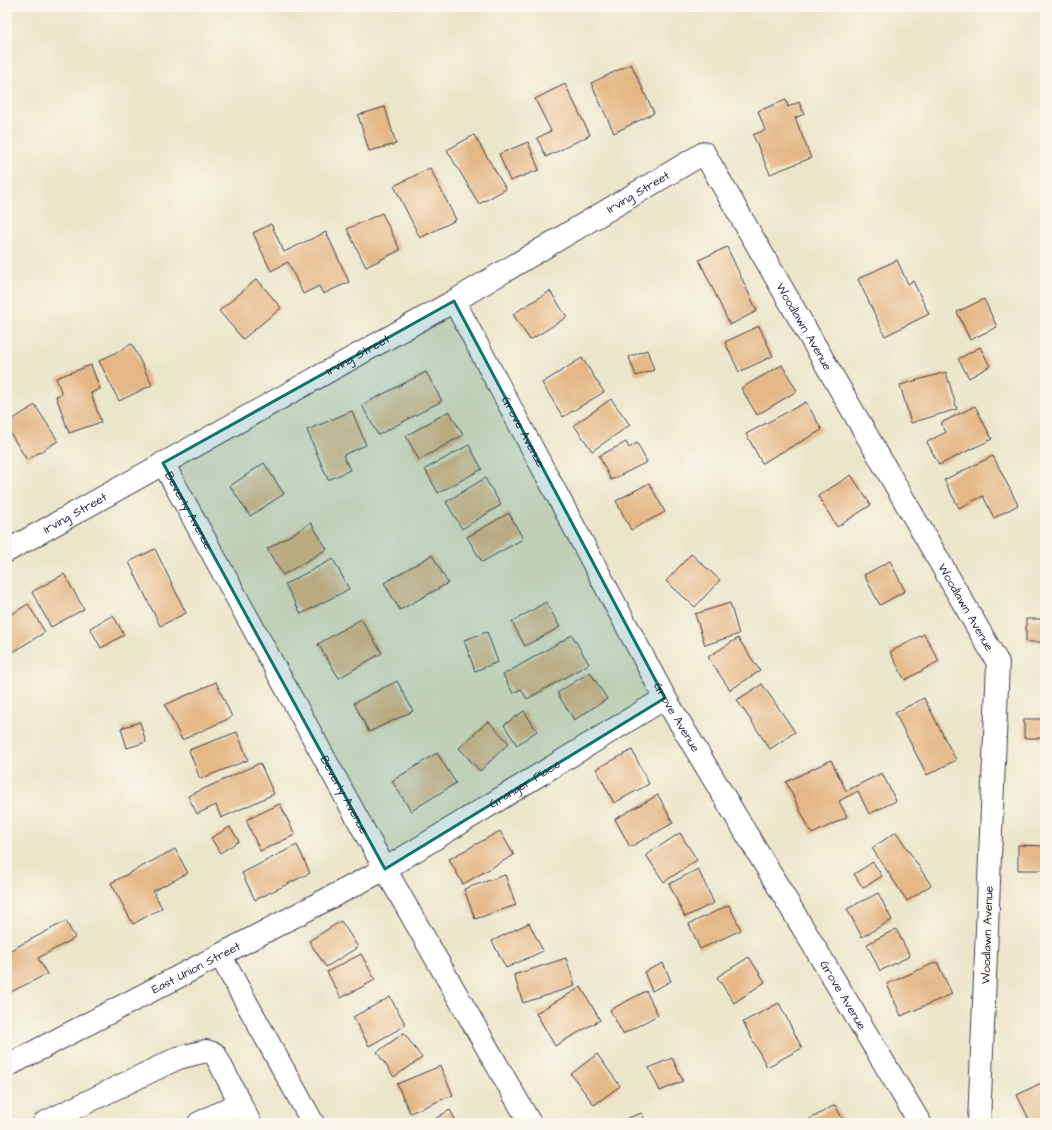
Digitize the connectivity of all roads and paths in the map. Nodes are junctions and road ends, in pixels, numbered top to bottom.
1 (704, 153) joint
2 (454, 301) junction
3 (163, 463) junction
4 (7, 550) edge
5 (665, 698) junction
6 (384, 869) junction
7 (220, 955) junction
8 (7, 1066) edge
9 (240, 1103) junction
10 (44, 1123) edge
11 (199, 1123) edge
12 (250, 1123) edge
13 (314, 1123) edge
14 (530, 1123) edge
15 (920, 1123) edge
16 (979, 1123) edge

1 - 2 street, Irving Street
1 - 16 street, Woodlawn Avenue
2 - 3 street, Irving Street
2 - 5 street, Grove Avenue
3 - 4 street, Irving Street
3 - 6 street, Beverly Avenue
5 - 6 street, Granger Place
5 - 15 street, Grove Avenue
6 - 7 street, East Union Street
6 - 14 street, Beverly Avenue
7 - 8 street, East Union Street
7 - 13 street
9 - 10 street
9 - 11 street
9 - 12 street

